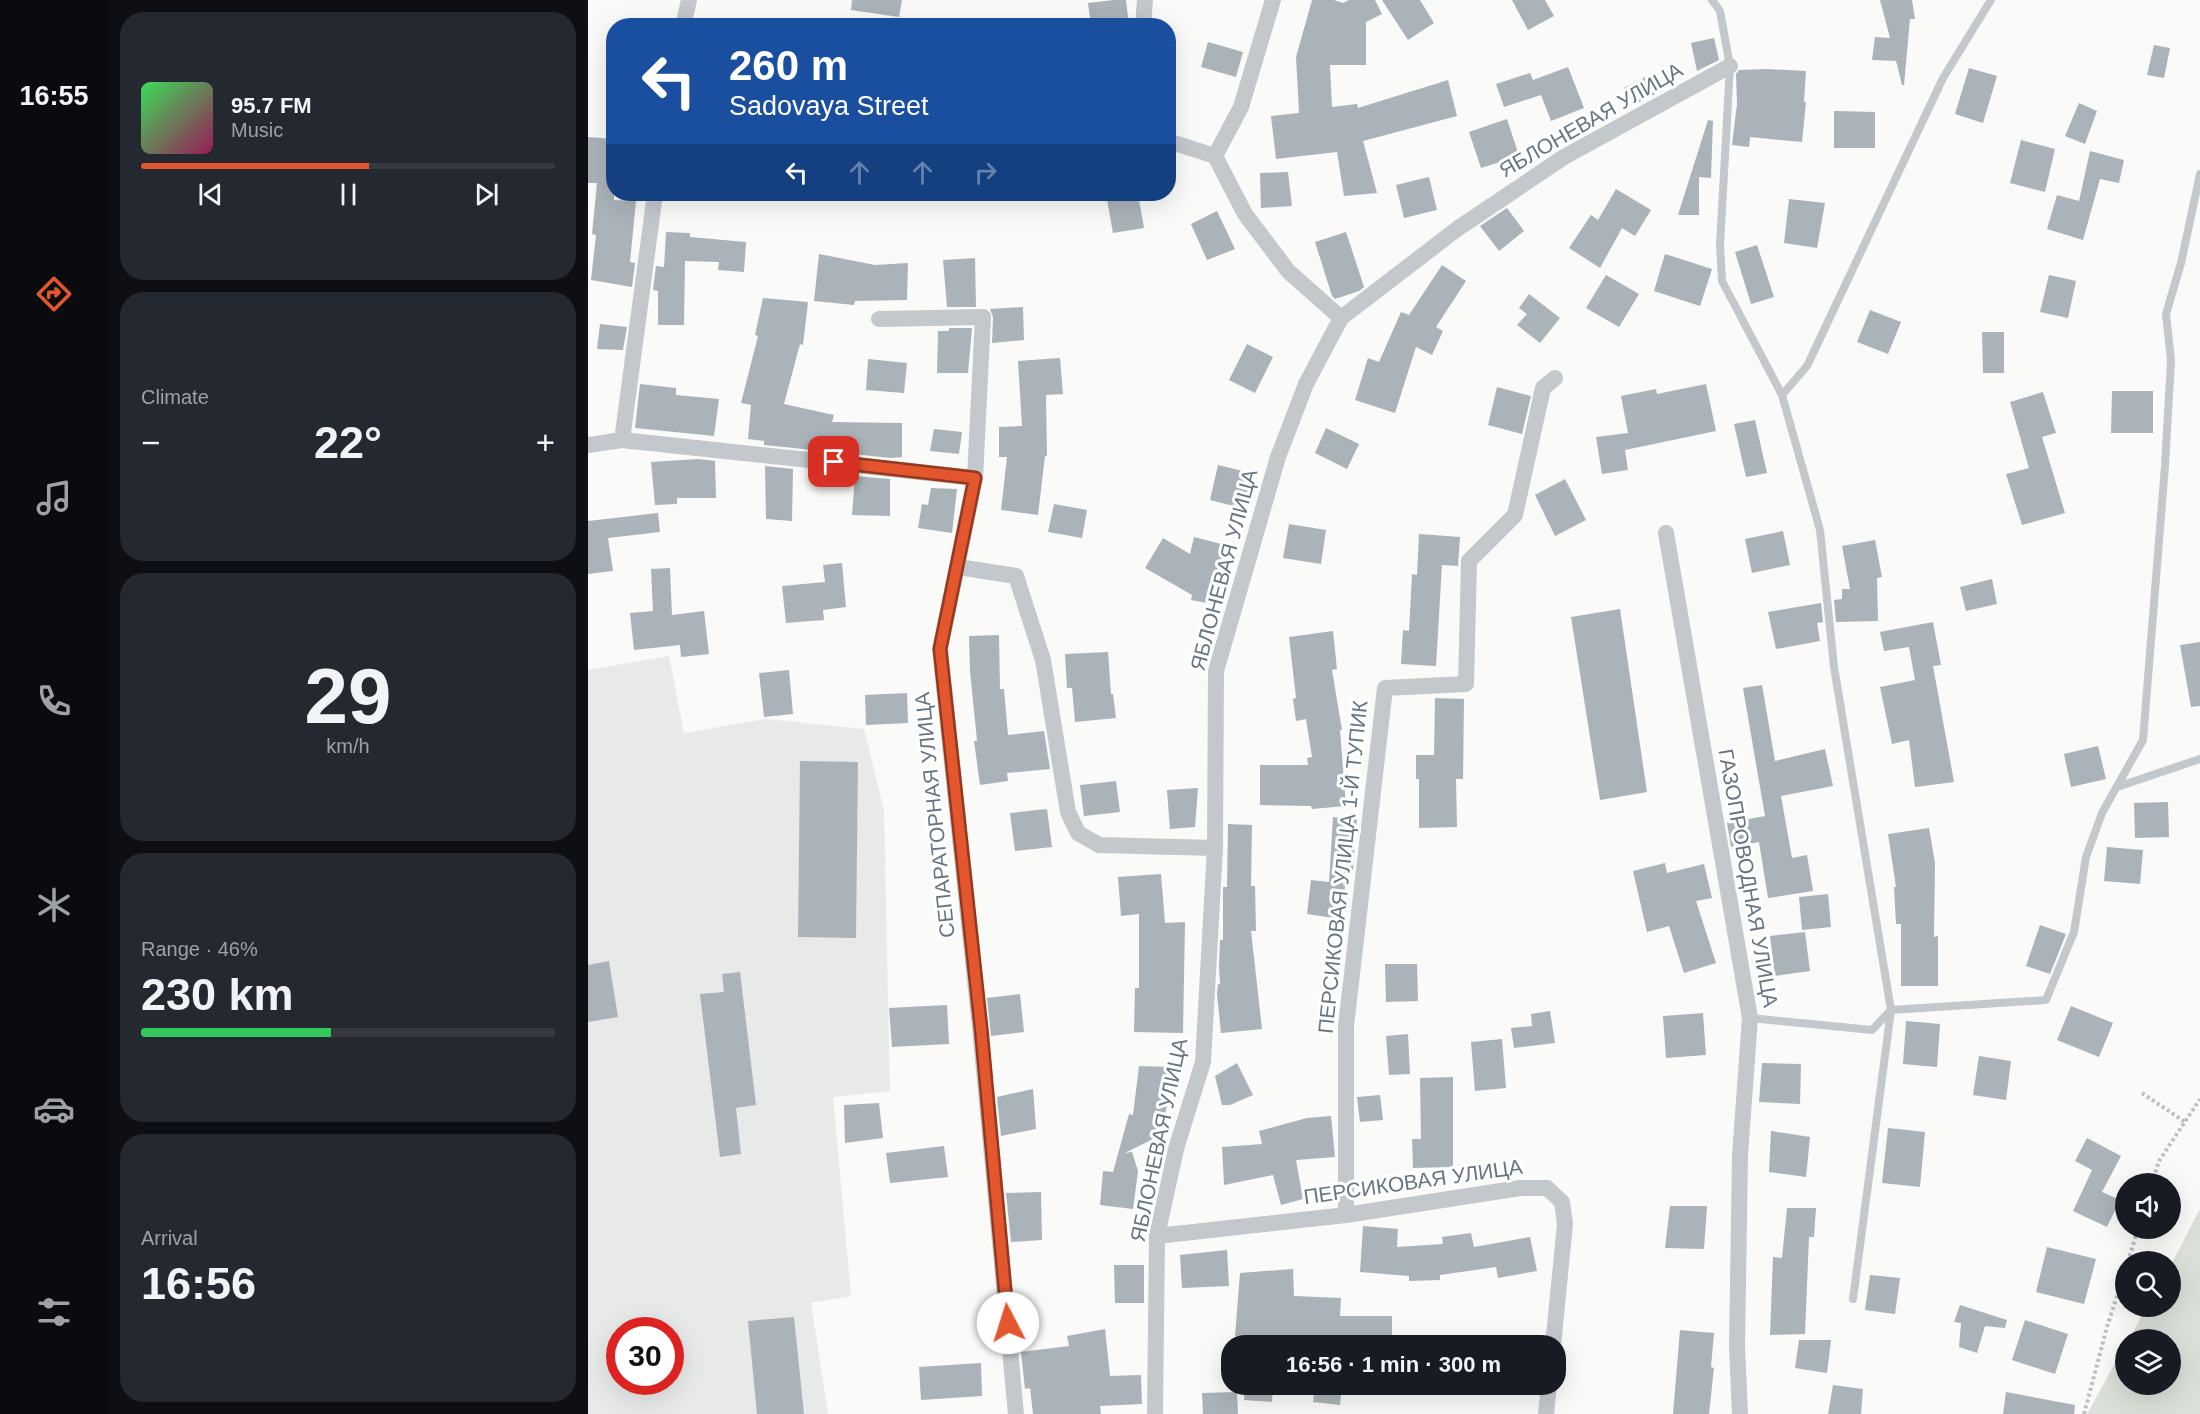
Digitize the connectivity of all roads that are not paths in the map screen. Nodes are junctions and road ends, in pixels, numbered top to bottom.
1 (689, 0) edge
2 (1145, 0) edge
3 (1273, 0) edge
4 (1712, 0) edge
5 (1991, 0) edge
6 (685, 18) edge
7 (1144, 18) edge
8 (1730, 66) junction
9 (1176, 144) edge
10 (1215, 156) junction
11 (2200, 174) edge
12 (654, 201) edge
13 (1341, 318) junction
14 (879, 319) dead end
15 (1555, 378) dead end
16 (1782, 395) junction
17 (622, 440) junction
18 (588, 445) edge
19 (975, 478) junction
20 (1666, 533) dead end
21 (958, 567) junction
22 (2200, 759) edge
23 (2117, 786) junction
24 (1215, 848) junction
25 (1891, 1010) junction
26 (1750, 1018) junction
27 (1346, 1215) junction
28 (1157, 1236) junction
29 (1853, 1299) dead end
30 (1554, 1335) edge
31 (1548, 1395) edge
32 (1016, 1414) edge
33 (1155, 1414) edge
34 (1546, 1414) edge
35 (1740, 1414) edge

1 - 6 street
2 - 7 street
3 - 10 street
4 - 8 lane
5 - 16 lane
8 - 13 street, ЯБЛОНЕВАЯ УЛИЦА
8 - 16 lane
9 - 10 street
10 - 13 street
11 - 23 lane
12 - 17 street
13 - 24 street, ЯБЛОНЕВАЯ УЛИЦА
14 - 19 street, СЕПАРАТОРНАЯ УЛИЦА
15 - 27 street, ПЕРСИКОВАЯ УЛИЦА 1-Й ТУПИК
16 - 25 lane
17 - 18 street
17 - 19 street
19 - 21 street, СЕПАРАТОРНАЯ УЛИЦА
20 - 26 street, ГАЗОПРОВОДНАЯ УЛИЦА
21 - 24 street
21 - 32 street, СЕПАРАТОРНАЯ УЛИЦА
22 - 23 lane
23 - 25 lane
24 - 28 street, ЯБЛОНЕВАЯ УЛИЦА
25 - 26 lane
25 - 29 lane
26 - 35 street, ГАЗОПРОВОДНАЯ УЛИЦА
27 - 28 street, ПЕРСИКОВАЯ УЛИЦА
27 - 30 street, ПЕРСИКОВАЯ УЛИЦА
28 - 33 street, ЯБЛОНЕВАЯ УЛИЦА
31 - 34 street

